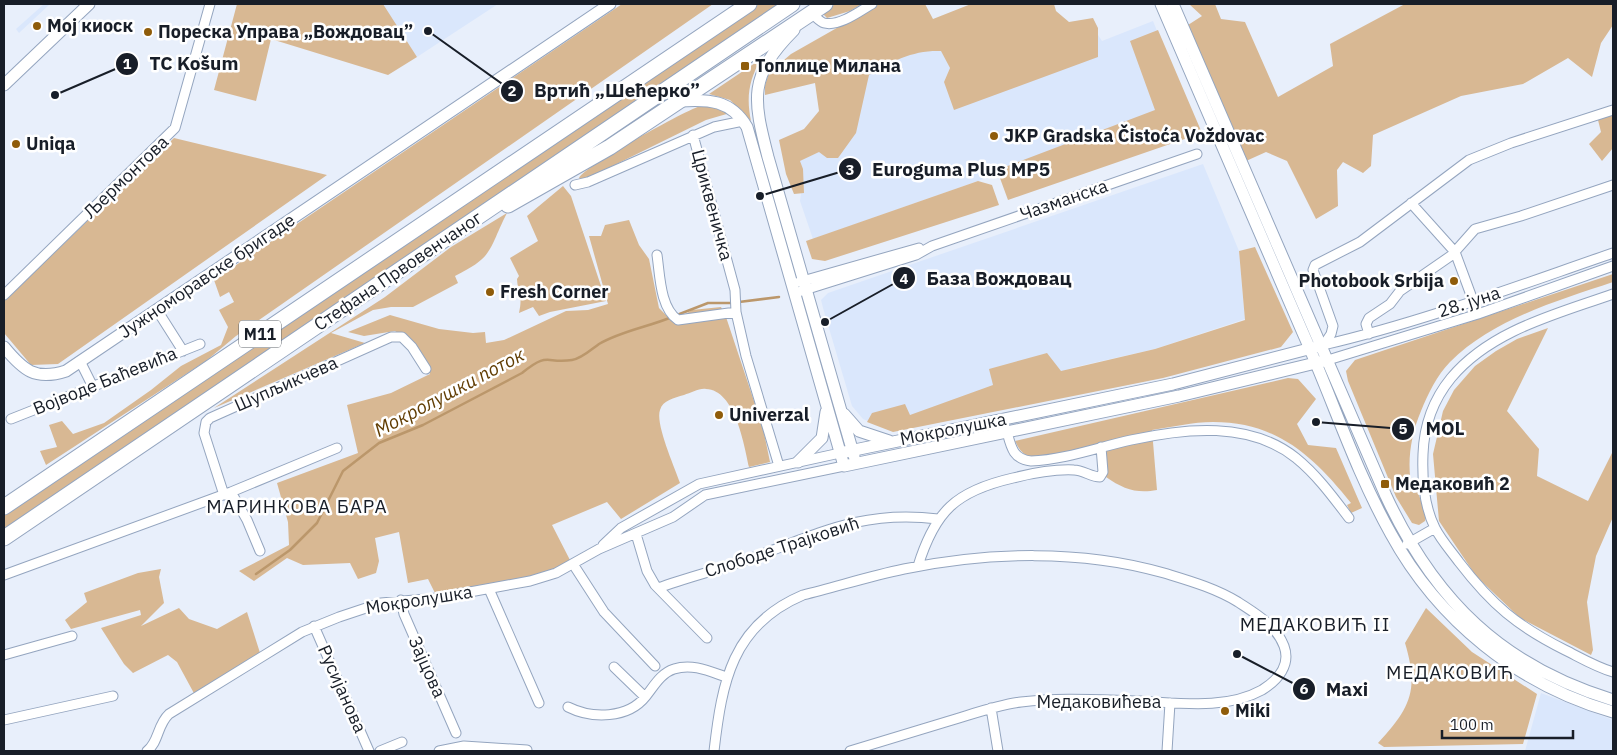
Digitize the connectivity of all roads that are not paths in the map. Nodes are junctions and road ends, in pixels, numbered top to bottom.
1 (89, 4) edge
2 (210, 4) edge
3 (610, 4) edge
4 (736, 4) edge
5 (749, 4) edge
6 (792, 4) edge
7 (825, 4) edge
8 (872, 4) edge
9 (1162, 4) edge
10 (1174, 4) edge
11 (811, 14) junction
12 (716, 25) junction
13 (4, 85) edge
14 (680, 101) junction
15 (1613, 110) edge
16 (743, 121) junction
17 (693, 135) junction
18 (1197, 154) dead end
19 (763, 159) junction
20 (575, 184) dead end
21 (1613, 185) edge
22 (1411, 202) junction
23 (478, 217) junction
24 (1271, 248) junction
25 (1455, 252) junction
26 (1613, 252) edge
27 (657, 255) dead end
28 (1613, 266) edge
29 (805, 285) junction
30 (794, 288) junction
31 (1613, 294) edge
32 (4, 295) edge
33 (1474, 301) junction
34 (157, 310) junction
35 (736, 312) junction
36 (1478, 314) junction
37 (1368, 334) junction
38 (200, 344) dead end
39 (1323, 346) junction
40 (4, 347) edge
41 (1310, 349) junction
42 (183, 350) junction
43 (1328, 360) junction
44 (80, 361) junction
45 (1315, 363) junction
46 (426, 369) dead end
47 (92, 385) junction
48 (827, 408) junction
49 (841, 411) junction
50 (11, 419) dead end
51 (1007, 432) junction
52 (890, 442) junction
53 (1101, 447) junction
54 (337, 448) dead end
55 (852, 450) junction
56 (840, 453) junction
57 (798, 462) junction
58 (855, 463) junction
59 (779, 466) junction
60 (844, 466) junction
61 (228, 494) junction
62 (4, 507) edge
63 (1349, 518) dead end
64 (938, 519) junction
65 (1435, 528) junction
66 (636, 534) junction
67 (4, 538) edge
68 (1404, 545) junction
69 (599, 549) junction
70 (260, 551) dead end
71 (573, 564) junction
72 (918, 566) junction
73 (4, 575) edge
74 (658, 588) junction
75 (489, 589) junction
76 (401, 600) junction
77 (314, 626) junction
78 (72, 636) dead end
79 (707, 638) dead end
80 (4, 655) edge
81 (655, 666) dead end
82 (614, 667) dead end
83 (1613, 672) edge
84 (726, 677) junction
85 (113, 696) dead end
86 (645, 697) junction
87 (1613, 700) edge
88 (539, 703) dead end
89 (1170, 703) junction
90 (568, 707) dead end
91 (990, 708) junction
92 (1613, 712) edge
93 (4, 720) edge
94 (456, 733) dead end
95 (402, 742) dead end
96 (527, 750) dead end
97 (146, 751) edge
98 (369, 751) edge
99 (380, 751) edge
100 (439, 751) edge
101 (714, 751) edge
102 (850, 751) edge
103 (998, 751) edge
104 (1167, 751) edge

1 - 13 main road
2 - 32 street, Љермонтова
3 - 34 main road, Јужноморавске бригаде
4 - 12 highway
5 - 12 highway, Стефана Првовенчаног / M11
6 - 23 highway, Стефана Првовенчаног / M11
7 - 11 highway
8 - 11 street
9 - 24 main road
10 - 24 main road
11 - 14 highway
11 - 19 main road
12 - 62 highway, Стефана Првовенчаног / M11
14 - 16 main road
14 - 23 highway
15 - 22 street
16 - 17 street
16 - 19 main road
17 - 20 street, Цриквеничка
17 - 35 street, Цриквеничка
18 - 29 street, Чазманска
19 - 29 main road
19 - 30 main road
21 - 25 street
22 - 25 street
22 - 39 street
23 - 67 highway, Стефана Првовенчаног / M11
24 - 39 main road
24 - 41 main road
25 - 33 street
25 - 37 street
26 - 33 street, 28. јуна
27 - 35 street
28 - 36 street, 28. јуна
29 - 30 street, Чазманска
29 - 49 main road
30 - 48 main road
31 - 65 street
33 - 36 street
33 - 37 street, 28. јуна
34 - 42 street
34 - 44 main road, Јужноморавске бригаде
35 - 59 street, Цриквеничка
36 - 43 street, 28. јуна
37 - 39 street, 28. јуна
38 - 42 street, Војводе Баћевића
39 - 41 main road, Мокролушка
39 - 43 main road
40 - 44 main road, Јужноморавске бригаде
41 - 45 main road
41 - 52 main road, Мокролушка
42 - 47 street, Војводе Баћевића
43 - 45 main road, Мокролушка
43 - 68 main road
44 - 47 street
45 - 51 main road, Мокролушка
45 - 68 main road
46 - 61 street, Шупљикчева
47 - 50 street, Војводе Баћевића
48 - 56 main road
48 - 57 main road
49 - 52 main road
49 - 55 main road
51 - 53 street, Мокролушка
51 - 58 main road, Мокролушка
52 - 55 main road, Мокролушка
53 - 63 street, Мокролушка
53 - 64 street
54 - 61 street
55 - 56 main road, Мокролушка
55 - 58 main road
56 - 57 street, Мокролушка
56 - 60 main road
57 - 59 street, Мокролушка
58 - 60 main road, Мокролушка
59 - 69 street, Мокролушка
60 - 66 street, Мокролушка
61 - 70 street, Шупљикчева
61 - 73 street
64 - 72 street
64 - 74 street, Слободе Трајковић
65 - 68 street
65 - 83 street
66 - 69 street, Мокролушка
66 - 74 street
68 - 87 main road
68 - 92 main road
69 - 71 street, Мокролушка
71 - 75 street, Мокролушка
71 - 81 street
72 - 84 street, Медаковићева
72 - 89 street, Медаковићева
74 - 79 street
75 - 76 street, Мокролушка
75 - 88 street
76 - 77 street, Мокролушка
76 - 94 street, Зајцова
77 - 97 street, Мокролушка
77 - 98 street, Русијанова
78 - 80 street
82 - 86 street
84 - 86 street
84 - 101 street, Медаковићева
85 - 93 street
86 - 90 street
89 - 91 street, Медаковићева
89 - 104 street
91 - 102 street, Медаковићева
91 - 103 street
95 - 99 street
96 - 100 street

